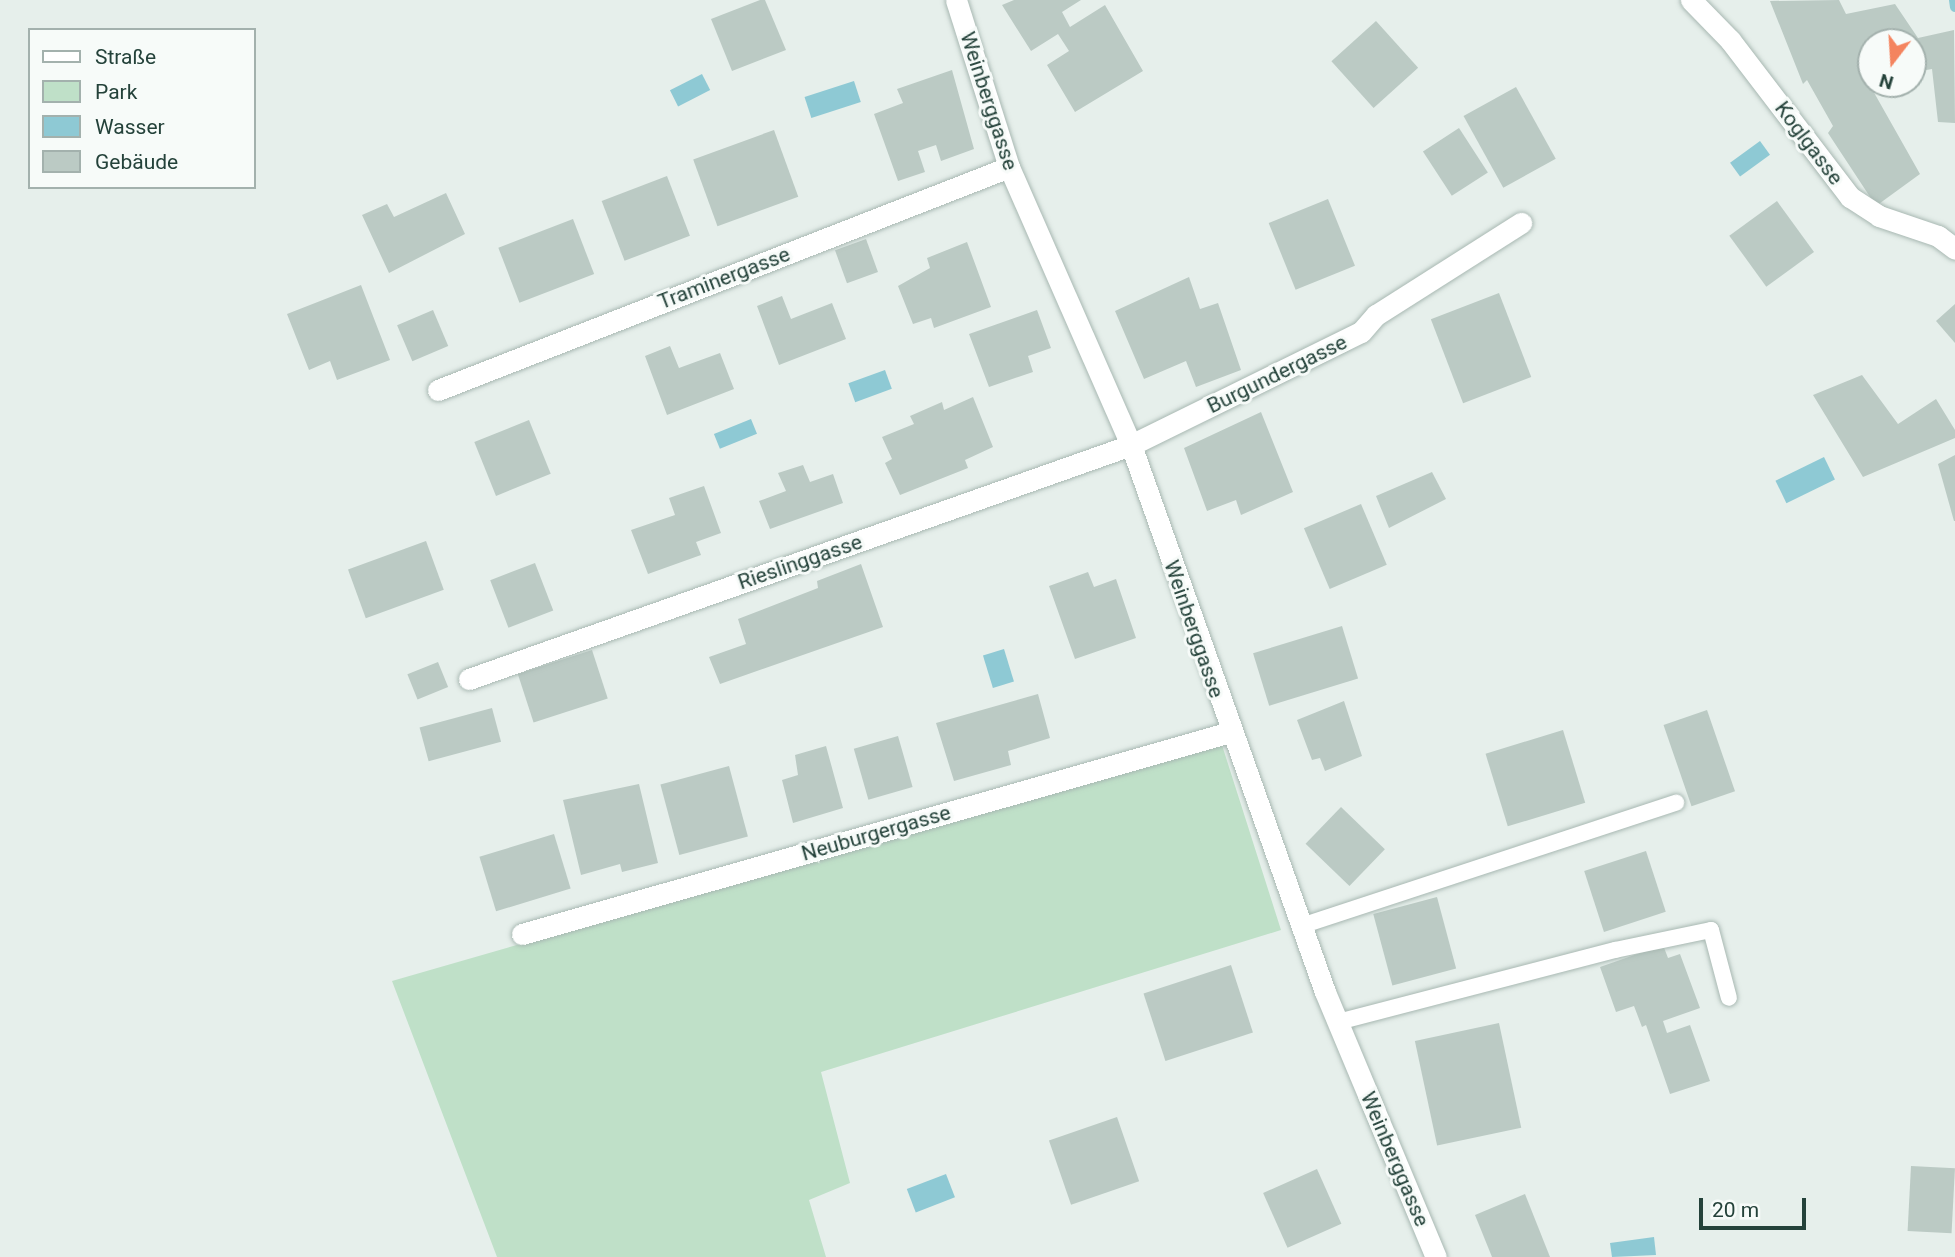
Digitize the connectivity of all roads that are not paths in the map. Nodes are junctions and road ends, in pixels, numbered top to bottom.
1 (956, 0) edge
2 (1692, 0) edge
3 (1009, 167) junction
4 (1521, 223) dead end
5 (1955, 249) edge
6 (439, 390) dead end
7 (1131, 446) junction
8 (469, 679) dead end
9 (1230, 732) junction
10 (1676, 803) dead end
11 (1301, 926) junction
12 (522, 934) dead end
13 (1729, 998) dead end
14 (1338, 1022) junction
15 (1436, 1257) edge

1 - 3 street, Weinberggasse
2 - 5 street, Koglgasse
3 - 6 street, Traminergasse
3 - 7 street, Weinberggasse
4 - 7 street, Burgundergasse
7 - 8 street, Rieslinggasse
7 - 9 street, Weinberggasse
9 - 11 street, Weinberggasse
9 - 12 street, Neuburgergasse
10 - 11 lane
11 - 14 street, Weinberggasse
13 - 14 lane
14 - 15 street, Weinberggasse

